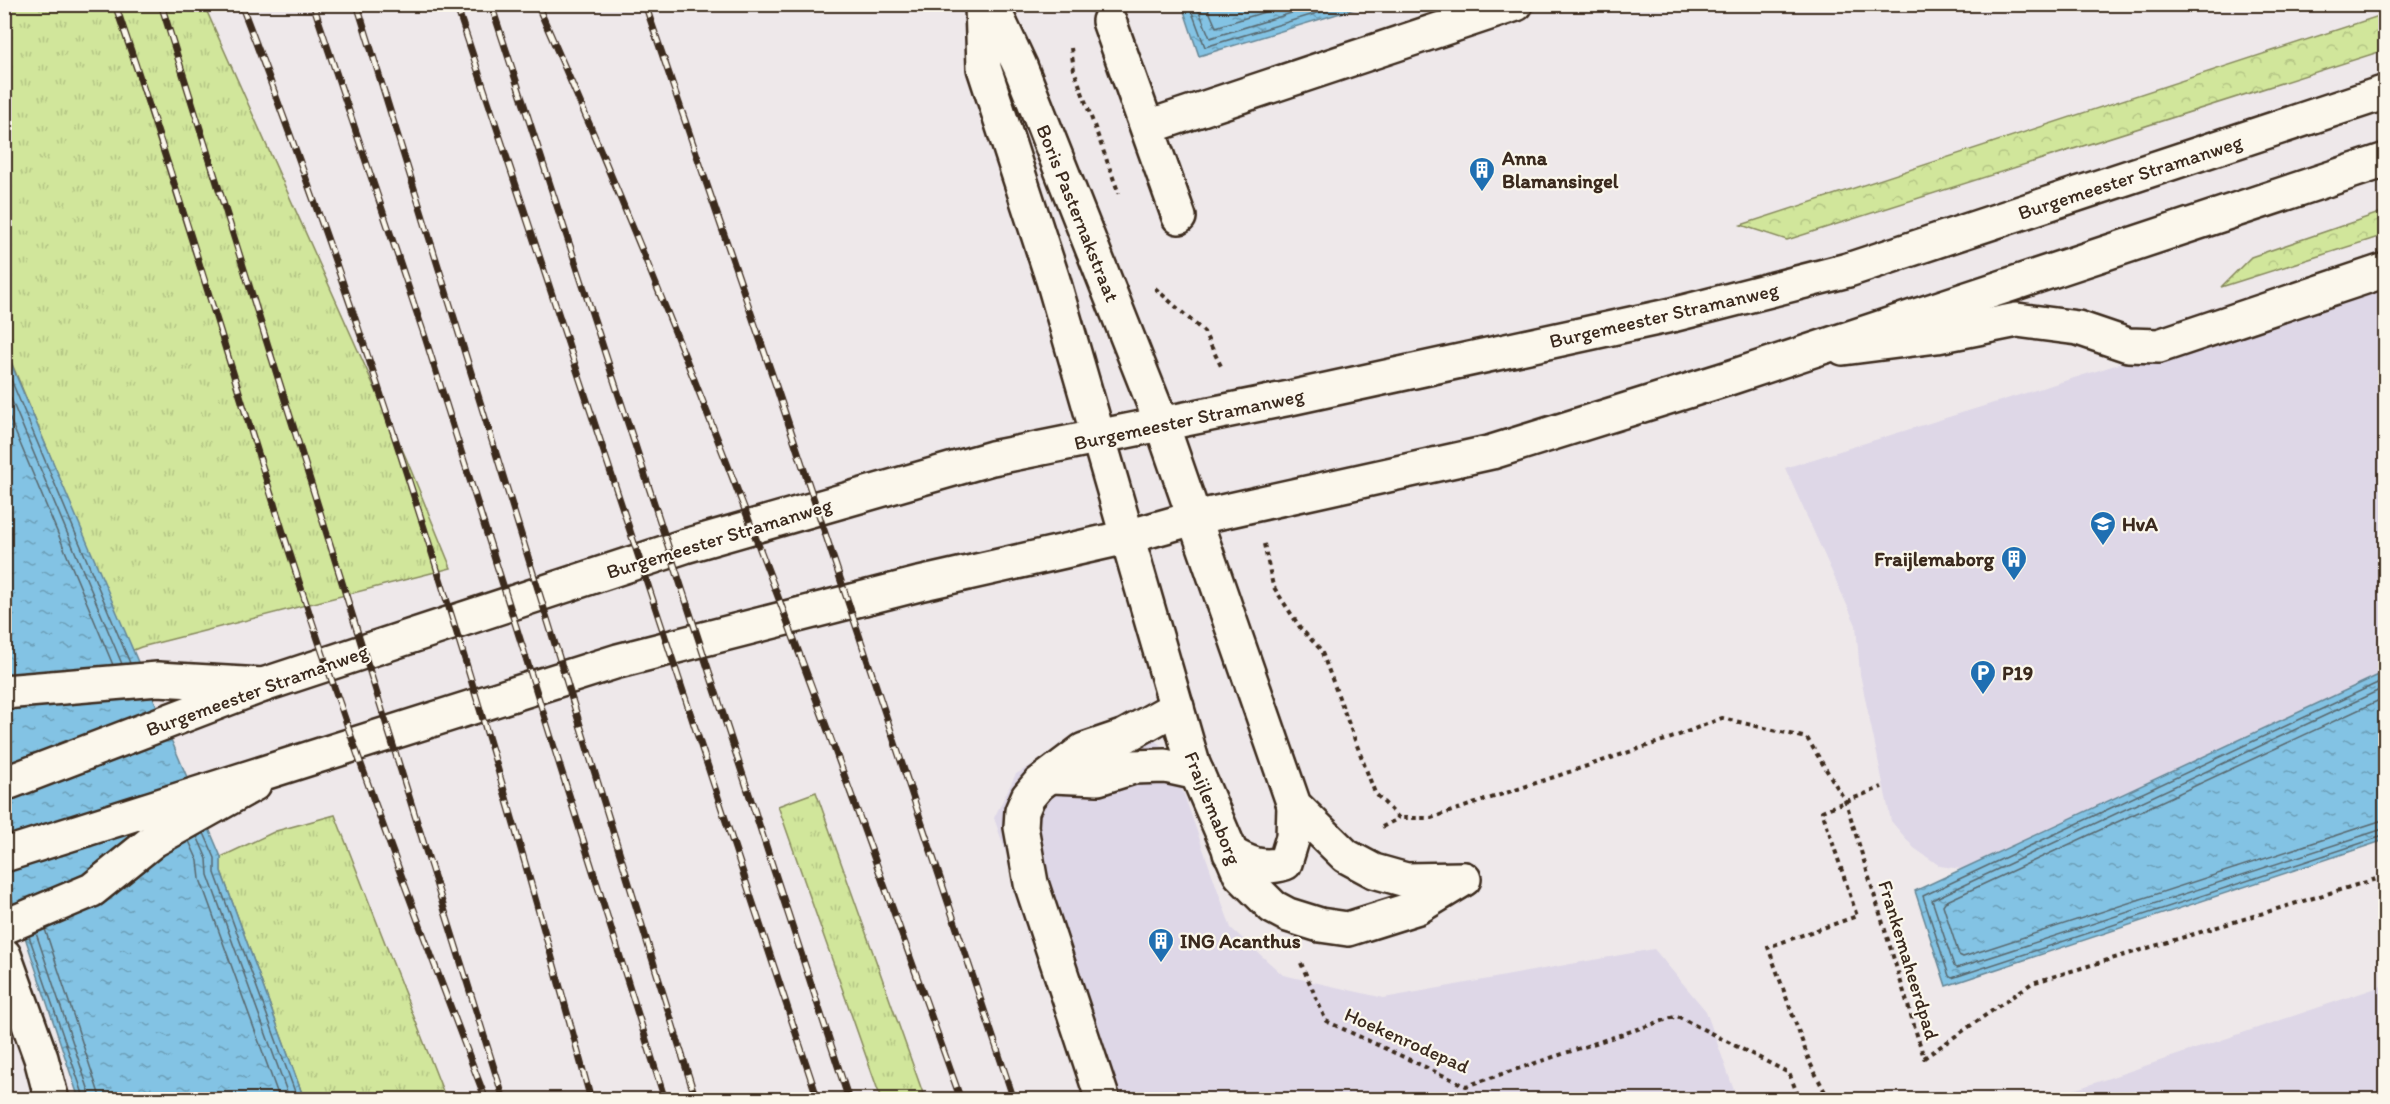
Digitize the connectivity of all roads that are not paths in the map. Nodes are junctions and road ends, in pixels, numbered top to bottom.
1 (982, 4) edge
2 (991, 4) edge
3 (1516, 4) edge
4 (1109, 21) dead end
5 (2385, 92) edge
6 (1148, 127) junction
7 (2385, 160) edge
8 (1179, 217) dead end
9 (2385, 270) edge
10 (1805, 353) junction
11 (1161, 422) junction
12 (1100, 438) junction
13 (1194, 518) junction
14 (1127, 537) junction
15 (263, 685) junction
16 (4, 692) edge
17 (1177, 707) junction
18 (282, 768) junction
19 (1197, 773) junction
20 (1052, 776) junction
21 (4, 784) edge
22 (1294, 805) junction
23 (1230, 853) junction
24 (4, 855) edge
25 (4, 927) edge
26 (4, 955) edge
27 (52, 1100) edge
28 (1103, 1100) edge

1 - 12 main road, Boris Pasternakstraat
2 - 11 main road, Boris Pasternakstraat
3 - 6 main road
4 - 6 main road
5 - 11 main road, Burgemeester Stramanweg
6 - 8 main road
7 - 10 main road
9 - 10 main road
10 - 13 main road
11 - 12 main road, Burgemeester Stramanweg
11 - 13 main road, Boris Pasternakstraat
12 - 14 main road, Boris Pasternakstraat
12 - 15 main road, Burgemeester Stramanweg
13 - 14 main road
13 - 22 main road, Fraijlemaborg
14 - 17 main road, Fraijlemaborg
14 - 18 main road
15 - 16 main road
15 - 21 main road, Burgemeester Stramanweg
17 - 19 main road, Fraijlemaborg
17 - 20 main road
18 - 24 main road
18 - 25 main road
19 - 20 main road
19 - 23 main road, Fraijlemaborg
20 - 28 main road
22 - 23 main road
22 - 23 main road, Fraijlemaborg
26 - 27 main road

